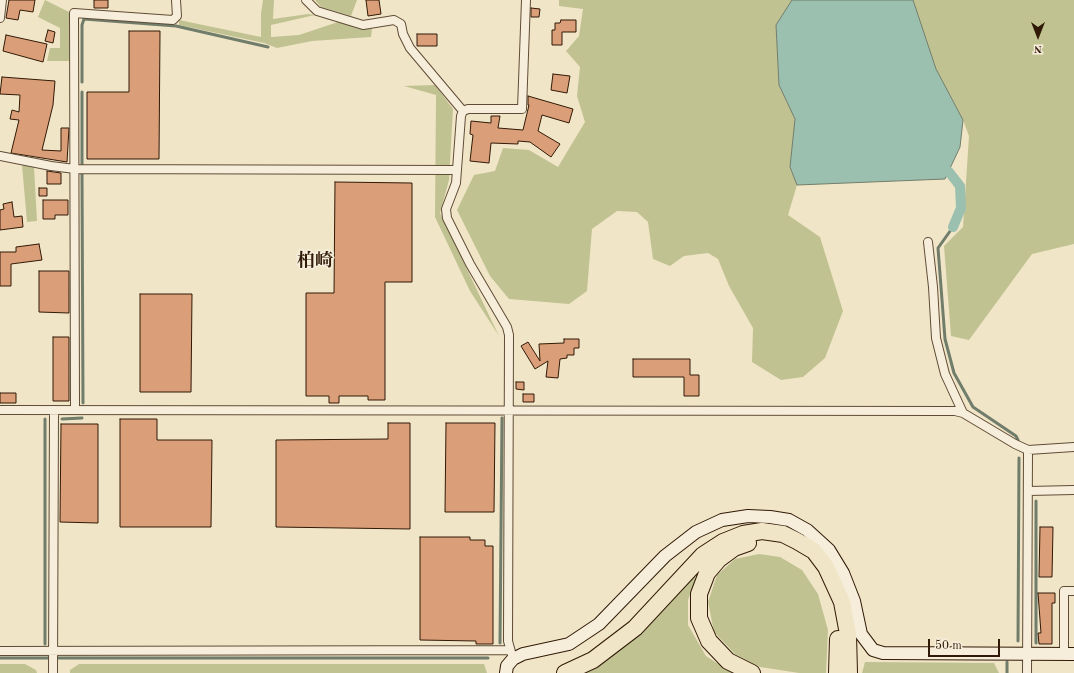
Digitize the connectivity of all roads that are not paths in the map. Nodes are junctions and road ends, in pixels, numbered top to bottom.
1 (2, 0) edge
2 (176, 0) edge
3 (306, 0) edge
4 (526, 0) edge
5 (0, 18) edge
6 (463, 111) junction
7 (0, 156) edge
8 (75, 169) junction
9 (457, 170) junction
10 (928, 242) dead end
11 (0, 410) edge
12 (54, 410) junction
13 (74, 410) junction
14 (508, 411) junction
15 (963, 413) junction
16 (1074, 447) edge
17 (1028, 450) junction
18 (1074, 490) edge
19 (1028, 491) junction
20 (1074, 591) edge
21 (0, 651) edge
22 (53, 651) junction
23 (1069, 654) edge
24 (512, 655) junction
25 (1027, 655) junction
26 (53, 673) edge
27 (506, 673) edge
28 (565, 673) edge
29 (752, 673) edge
30 (837, 673) edge
31 (849, 673) edge
32 (1027, 673) edge

1 - 5 street
2 - 8 street
3 - 6 street
4 - 6 street
6 - 9 street
7 - 8 street
8 - 9 street
8 - 13 street
9 - 14 street
10 - 15 street
11 - 12 street
12 - 13 street
12 - 22 street
13 - 14 street
14 - 15 street
14 - 24 street
15 - 17 street
16 - 17 street
17 - 19 street
18 - 19 street
19 - 25 street
20 - 23 street
21 - 22 street
22 - 24 street
22 - 26 street
23 - 25 street
24 - 25 street
24 - 27 street
25 - 32 street
28 - 31 highway
29 - 30 highway

